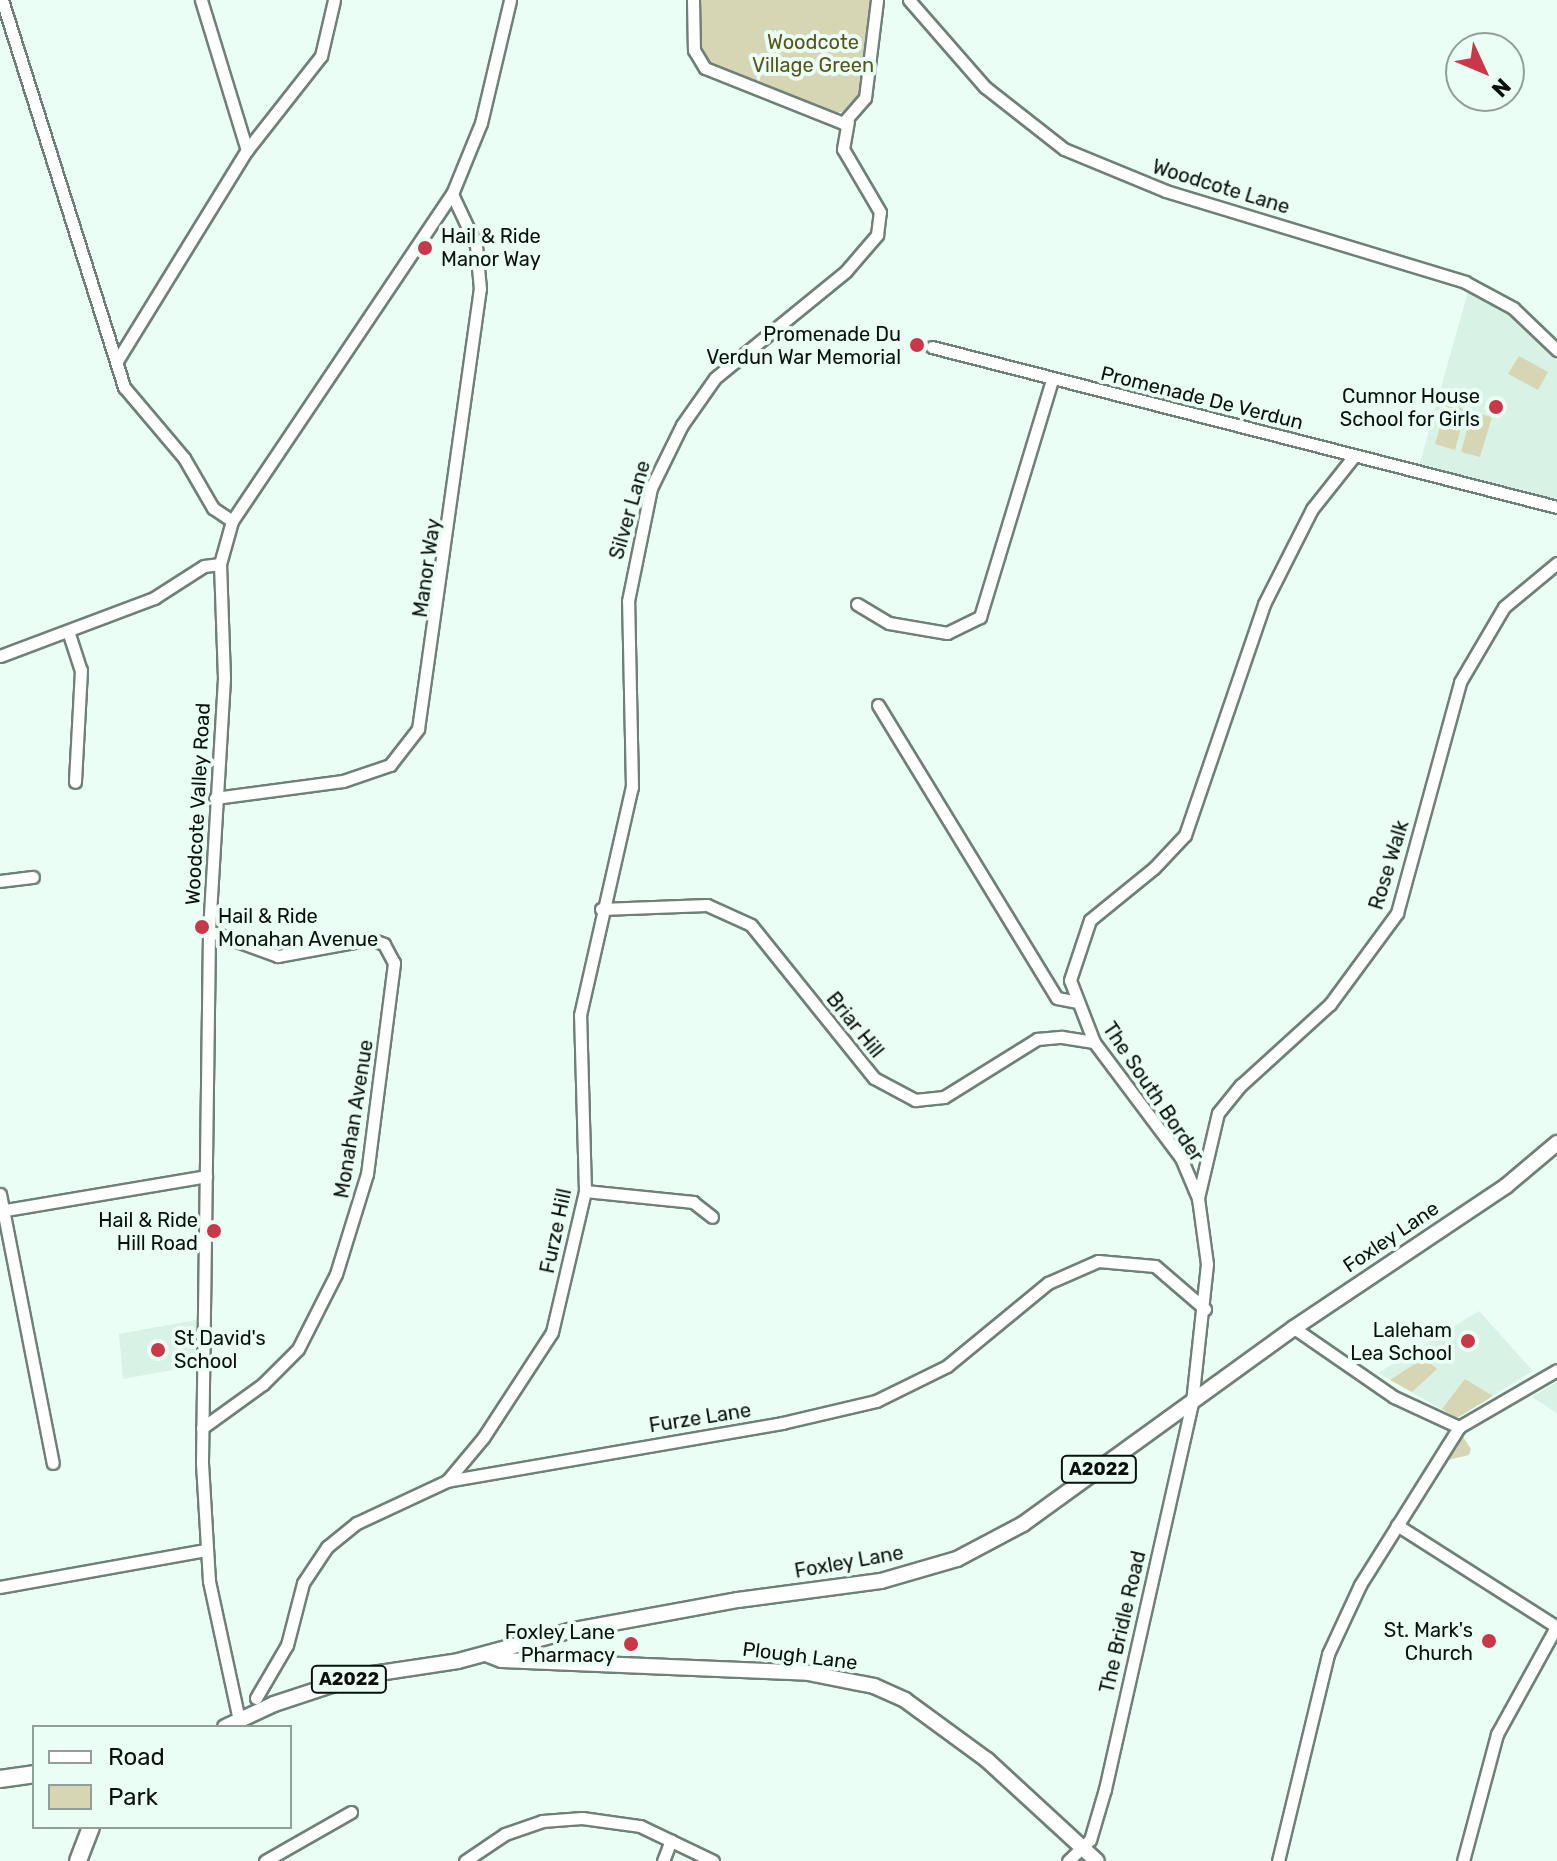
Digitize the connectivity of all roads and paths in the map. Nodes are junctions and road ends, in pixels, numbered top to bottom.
1 (2, 0) edge
2 (201, 0) edge
3 (334, 0) edge
4 (510, 0) edge
5 (693, 0) edge
6 (877, 0) edge
7 (909, 0) edge
8 (848, 121) junction
9 (247, 150) junction
10 (452, 194) junction
11 (932, 347) dead end
12 (1557, 350) edge
13 (117, 361) junction
14 (1052, 380) junction
15 (1354, 456) junction
16 (1557, 507) edge
17 (232, 521) junction
18 (1557, 563) edge
19 (220, 564) junction
20 (857, 604) dead end
21 (69, 634) junction
22 (0, 656) edge
23 (878, 705) dead end
24 (75, 782) dead end
25 (215, 798) junction
26 (33, 877) dead end
27 (0, 881) edge
28 (601, 909) junction
29 (209, 931) junction
30 (1078, 1002) junction
31 (1094, 1042) junction
32 (1557, 1143) edge
33 (206, 1176) junction
34 (585, 1191) junction
35 (0, 1194) edge
36 (1198, 1198) junction
37 (2, 1211) edge
38 (712, 1217) dead end
39 (1205, 1309) junction
40 (1294, 1328) junction
41 (1557, 1370) edge
42 (1192, 1402) junction
43 (1459, 1427) junction
44 (202, 1428) junction
45 (53, 1463) dead end
46 (447, 1481) junction
47 (1397, 1525) junction
48 (206, 1550) junction
49 (0, 1587) edge
50 (1557, 1627) edge
51 (486, 1654) junction
52 (235, 1683) junction
53 (256, 1698) junction
54 (274, 1704) junction
55 (239, 1720) junction
56 (229, 1725) edge
57 (32, 1774) edge
58 (0, 1779) edge
59 (351, 1812) dead end
60 (90, 1829) edge
61 (671, 1840) junction
62 (1083, 1847) junction
63 (78, 1861) edge
64 (265, 1861) edge
65 (465, 1861) edge
66 (663, 1861) edge
67 (713, 1861) edge
68 (1068, 1861) edge
69 (1097, 1861) edge
70 (1278, 1861) edge
71 (1463, 1861) edge

1 - 13 street
2 - 9 street
3 - 9 street
4 - 10 street, Woodcote Valley Road
5 - 8 street
6 - 8 street
7 - 12 street, Woodcote Lane
8 - 28 street, Silver Lane
9 - 13 street
10 - 17 street, Woodcote Valley Road
10 - 25 street, Manor Way
11 - 14 street, Promenade De Verdun
13 - 17 street
14 - 15 street, Promenade De Verdun
14 - 20 street
15 - 16 street, Promenade De Verdun
15 - 30 street, The South Border
17 - 19 street, Woodcote Valley Road
18 - 36 street, Rose Walk
19 - 21 street
19 - 25 street, Woodcote Valley Road
21 - 22 street
21 - 24 street
23 - 30 street
25 - 29 street, Woodcote Valley Road
26 - 27 street
28 - 31 street, Briar Hill
28 - 34 street, Furze Hill
29 - 33 street, Woodcote Valley Road
29 - 44 street, Monahan Avenue
30 - 31 street, The South Border
31 - 36 street, The South Border
32 - 40 main road, Foxley Lane / A2022
33 - 37 street
33 - 44 street, Woodcote Valley Road
34 - 38 street
34 - 46 street, Furze Hill
35 - 37 street
36 - 39 street, The South Border
37 - 45 street
39 - 42 street, The South Border
39 - 46 street, Furze Lane
40 - 42 main road, Foxley Lane / A2022
40 - 43 street
41 - 43 street
42 - 51 main road, Foxley Lane / A2022
42 - 62 street, The Bridle Road
43 - 47 street
44 - 48 street, Woodcote Valley Road
46 - 53 street, Furze Lane
47 - 50 street
47 - 70 street
48 - 49 street
48 - 52 street, Woodcote Valley Road
50 - 71 street
51 - 54 main road, Foxley Lane / A2022
51 - 62 main road, Plough Lane
52 - 53 street
52 - 55 street, Woodcote Valley Road
53 - 54 street
54 - 55 main road, Foxley Lane / A2022
55 - 56 main road, Foxley Lane / A2022
57 - 58 highway
59 - 64 street
60 - 63 highway
61 - 65 street
61 - 66 street
61 - 67 street
62 - 68 street
62 - 69 main road, Plough Lane

